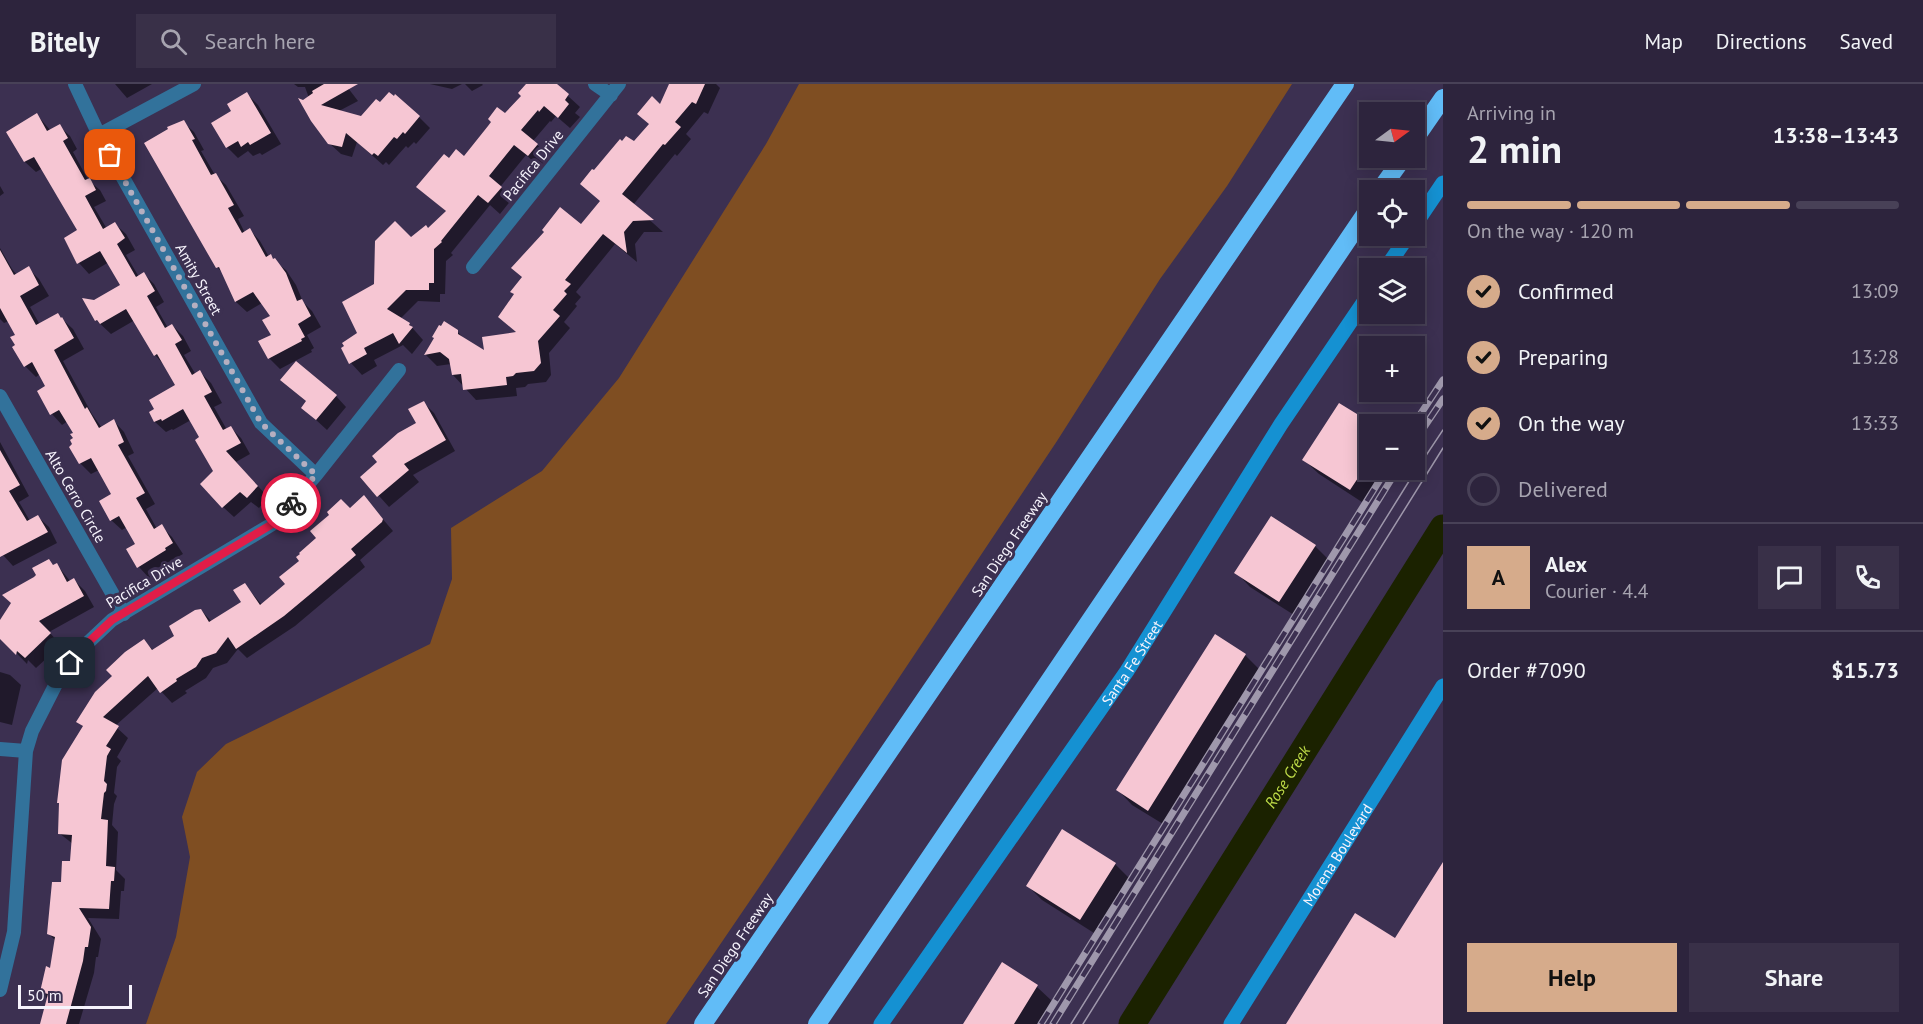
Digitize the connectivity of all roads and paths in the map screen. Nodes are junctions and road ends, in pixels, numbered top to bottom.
1 (75, 84) edge
2 (194, 84) edge
3 (595, 84) edge
4 (1345, 84) edge
5 (615, 90) edge
6 (1443, 98) edge
7 (1425, 124) edge
8 (99, 135) junction
9 (1443, 183) edge
10 (1425, 210) edge
11 (1359, 223) edge
12 (473, 267) dead end
13 (1359, 309) edge
14 (399, 370) dead end
15 (0, 396) edge
16 (316, 475) junction
17 (124, 614) junction
18 (1443, 686) edge
19 (0, 749) edge
20 (26, 751) junction
21 (0, 990) edge
22 (703, 1024) edge
23 (817, 1024) edge
24 (881, 1024) edge
25 (1231, 1024) edge

1 - 8 street, Amity Street
2 - 8 street
3 - 5 street
4 - 22 highway, San Diego Freeway
5 - 12 street, Pacifica Drive
6 - 7 highway
8 - 16 street, Amity Street
9 - 10 street
11 - 23 highway
13 - 24 street, Santa Fe Street
14 - 16 street, Pacifica Drive
15 - 17 street, Alto Cerro Circle
16 - 17 street, Pacifica Drive
17 - 20 street, Pacifica Drive
18 - 25 street, Morena Boulevard
19 - 20 street
20 - 21 street, Pacifica Drive

